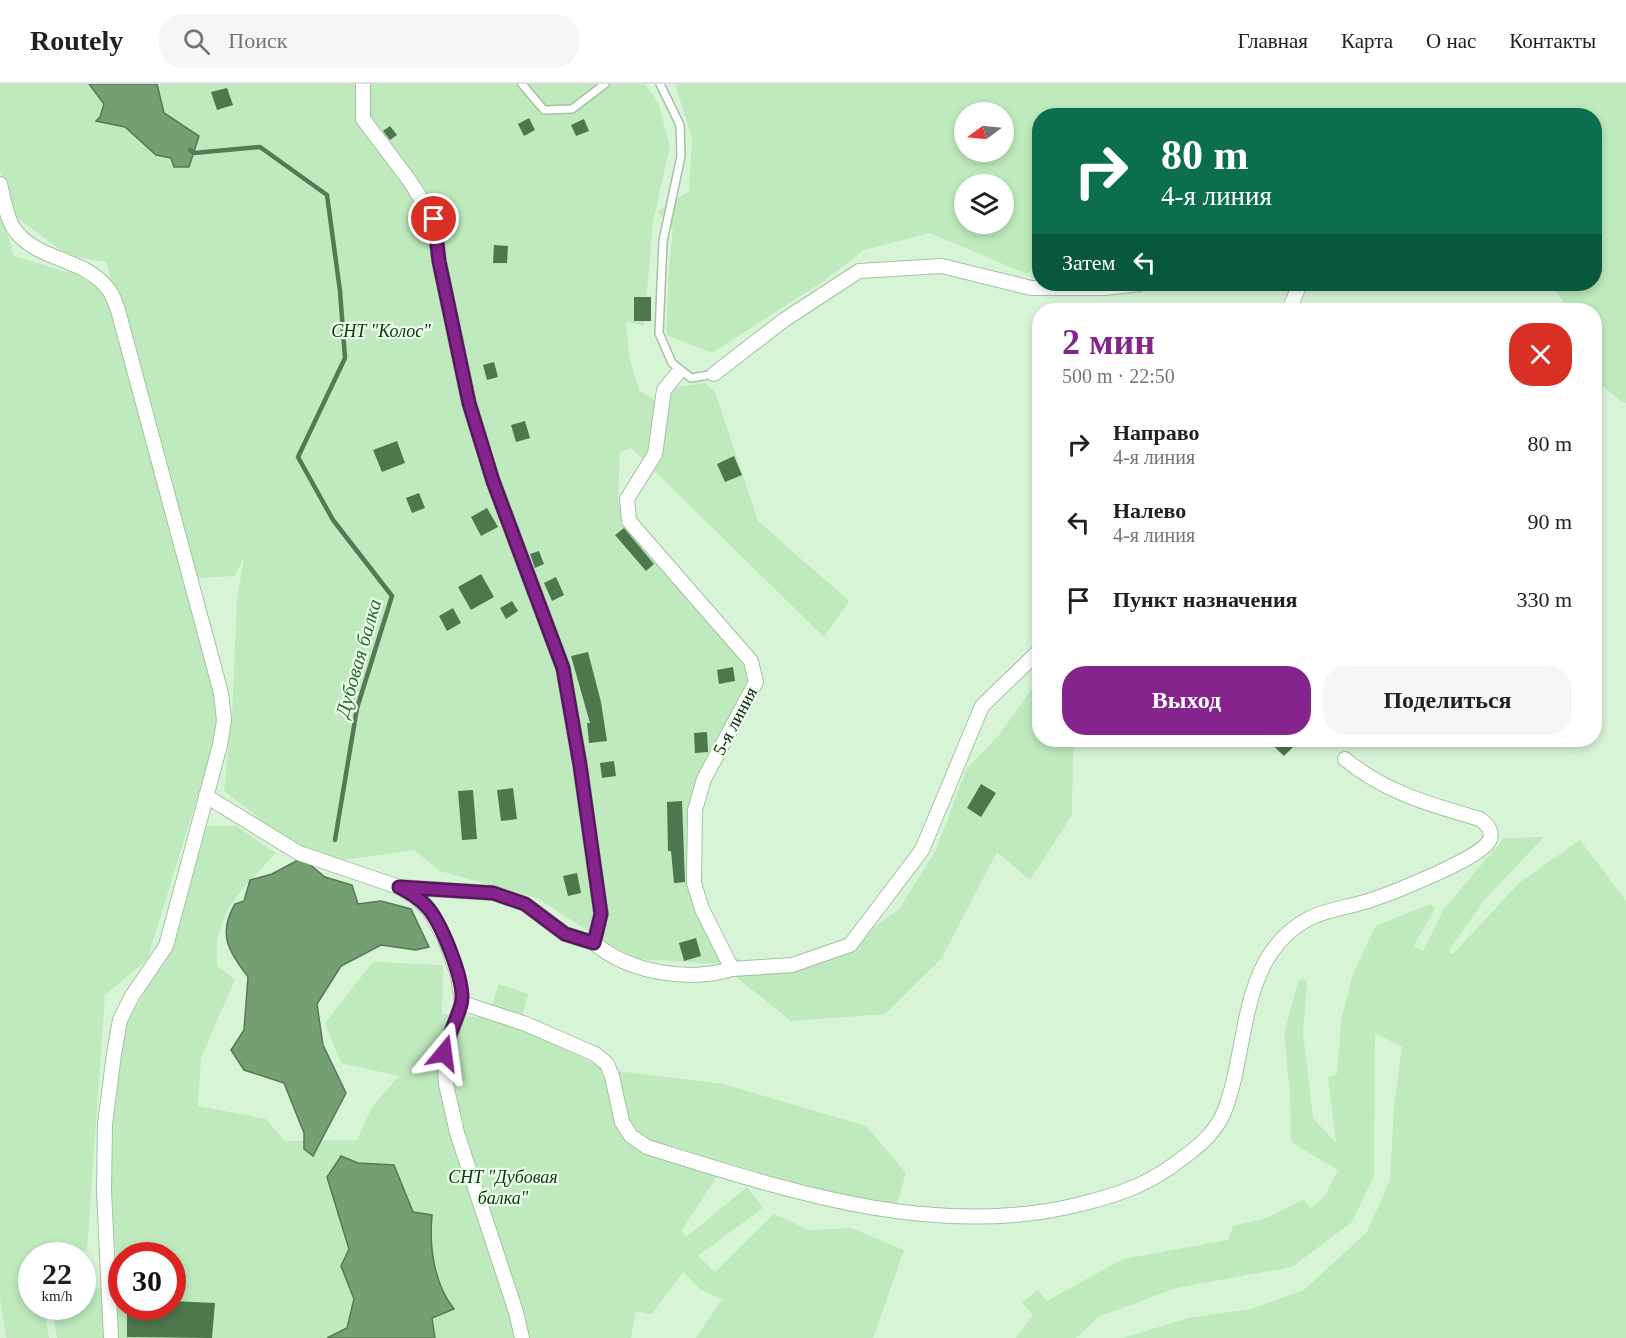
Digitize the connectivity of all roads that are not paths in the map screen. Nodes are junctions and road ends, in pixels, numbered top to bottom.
1 (363, 84) edge
2 (522, 84) edge
3 (605, 84) edge
4 (660, 84) edge
5 (0, 184) edge
6 (1032, 288) edge
7 (677, 374) dead end
8 (714, 374) joint
9 (1032, 658) edge
10 (1345, 759) dead end
11 (206, 796) junction
12 (399, 887) junction
13 (594, 943) junction
14 (732, 969) junction
15 (462, 1003) junction
16 (111, 1338) edge
17 (522, 1338) edge

1 - 13 street
2 - 3 lane
4 - 8 lane
5 - 11 street
6 - 8 street
7 - 14 street, 5-я линия
9 - 14 street
10 - 15 street
11 - 12 street
11 - 16 street
12 - 13 street
12 - 15 street
13 - 14 street
15 - 17 street

